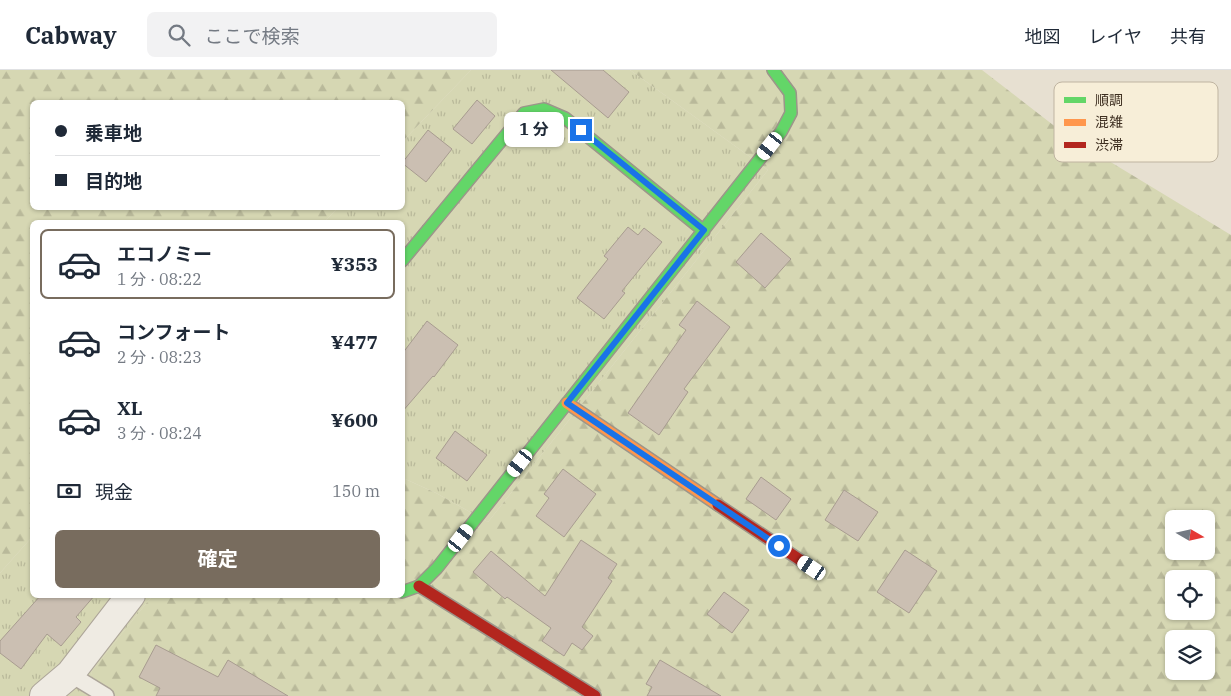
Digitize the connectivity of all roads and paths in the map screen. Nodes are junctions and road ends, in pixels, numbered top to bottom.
1 (773, 70) edge
2 (704, 230) junction
3 (405, 257) edge
4 (567, 403) junction
5 (812, 568) dead end
6 (419, 586) junction
7 (405, 591) edge
8 (129, 598) edge
9 (56, 689) edge
10 (106, 696) edge
11 (595, 696) edge

1 - 2 street
2 - 3 street
2 - 4 street
4 - 5 street
4 - 6 street
6 - 7 street
6 - 11 street
8 - 9 street
9 - 10 lane

